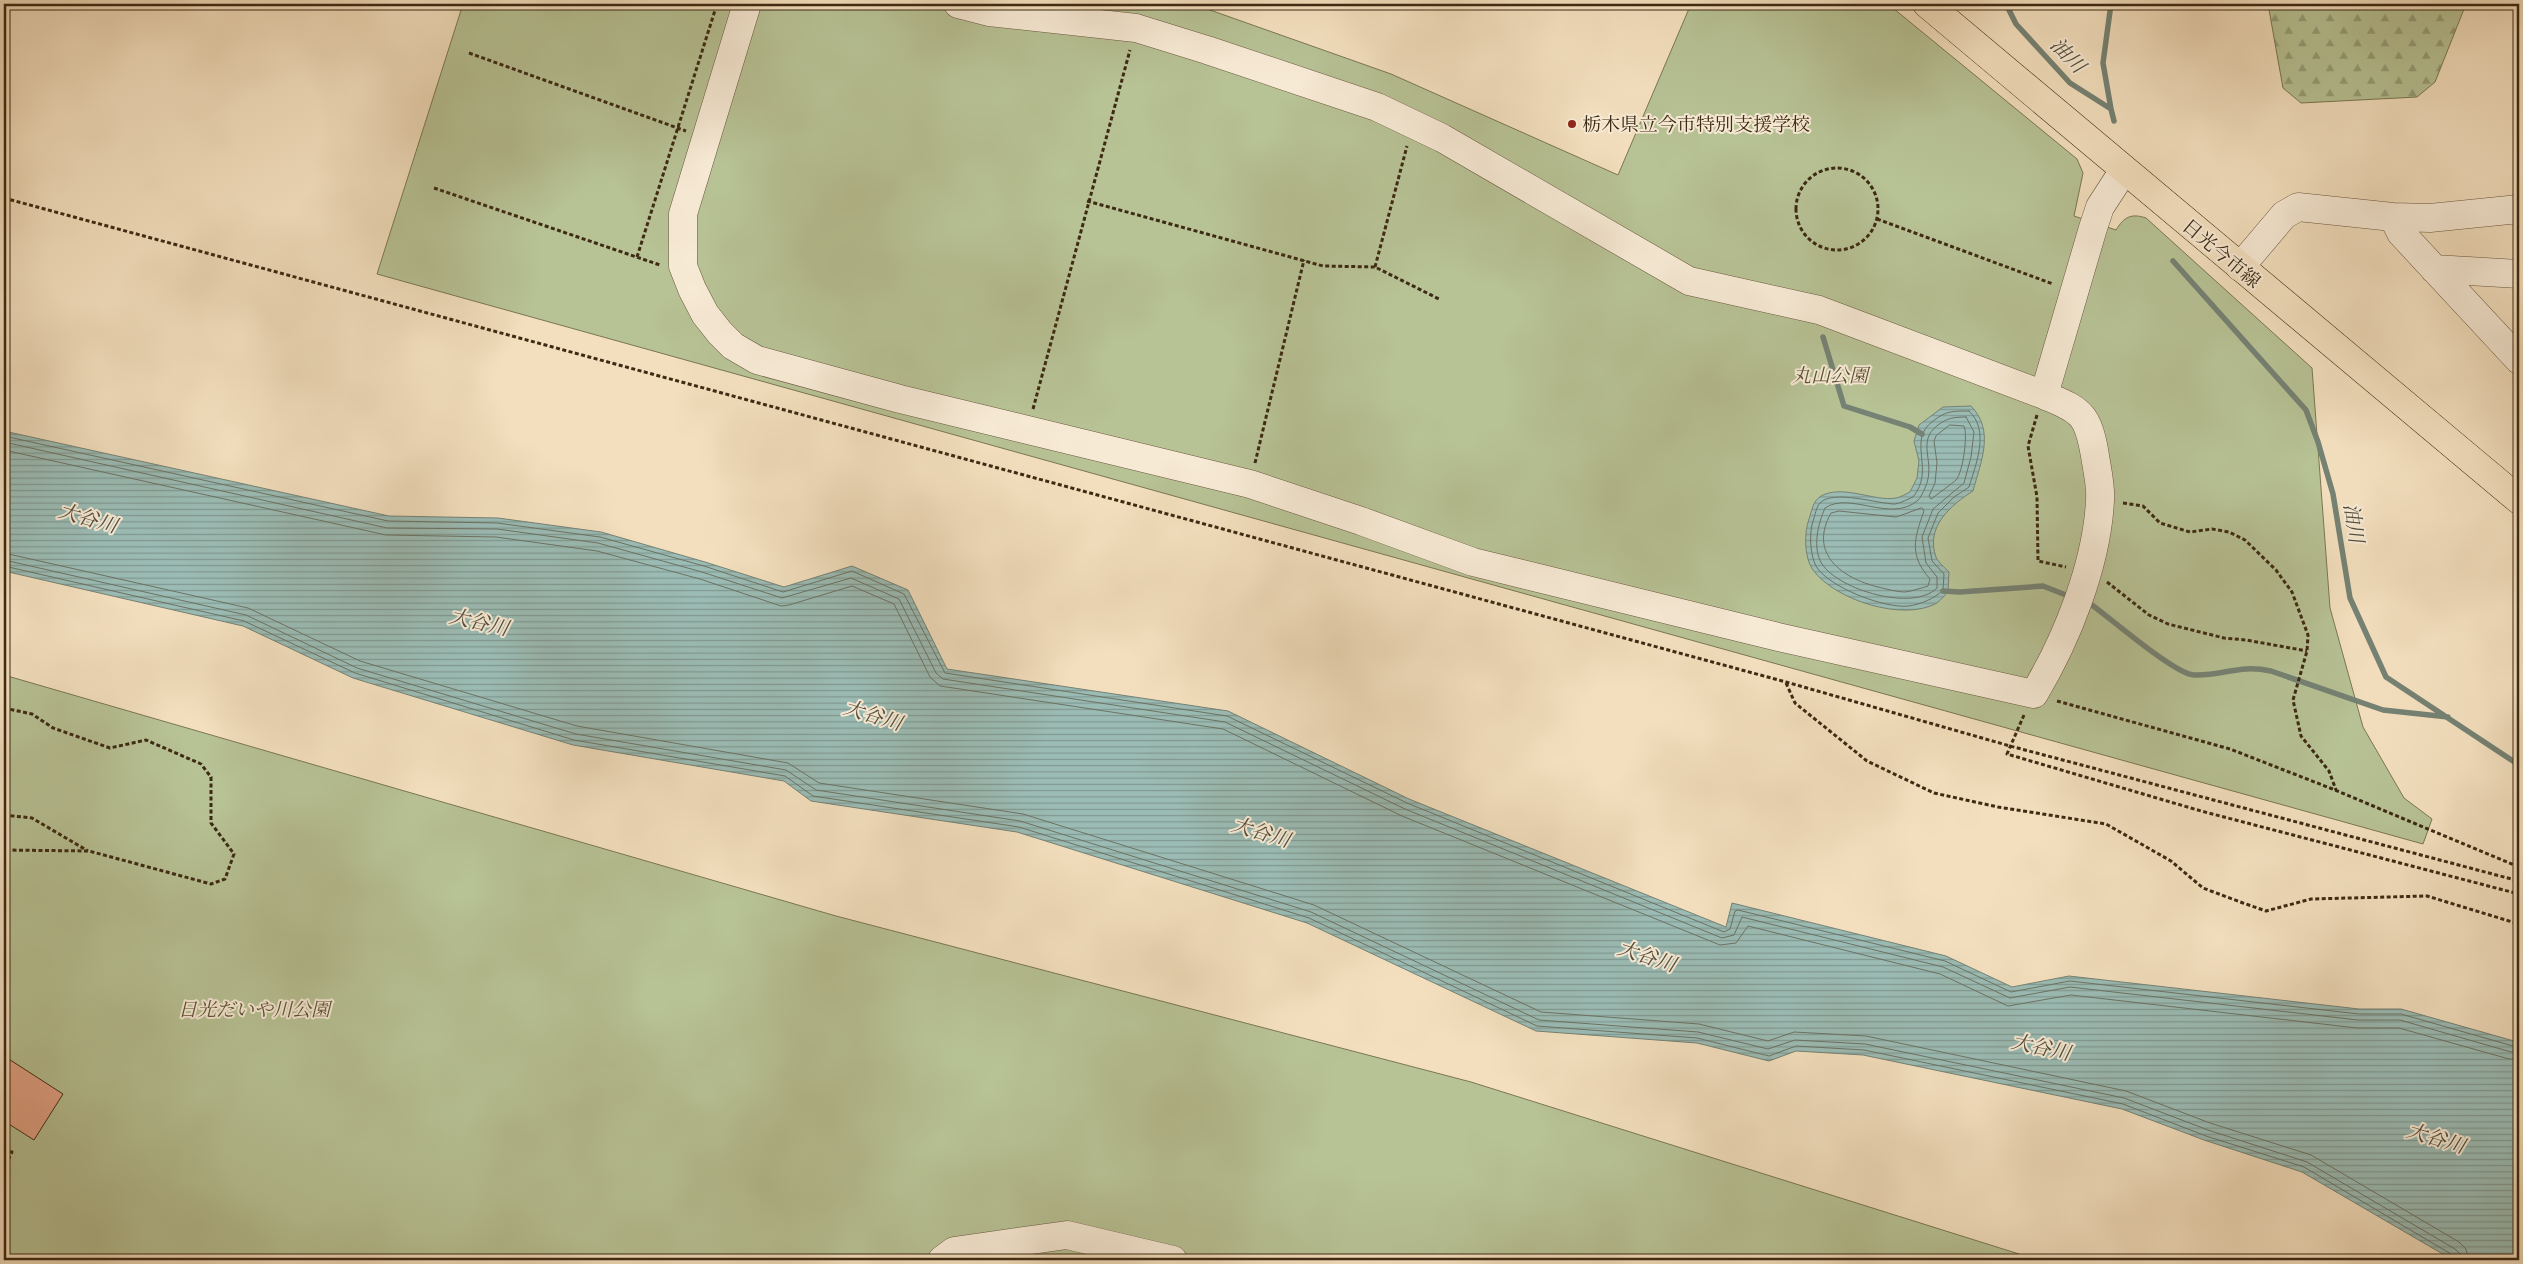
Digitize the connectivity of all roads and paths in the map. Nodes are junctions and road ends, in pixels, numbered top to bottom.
1 (717, 4) edge
2 (747, 4) edge
3 (958, 4) edge
4 (1927, 4) edge
5 (1136, 28) junction
6 (469, 54) dead end
7 (1413, 124) junction
8 (677, 128) junction
9 (706, 137) junction
10 (2124, 170) junction
11 (434, 188) dead end
12 (4, 198) edge
13 (1087, 201) junction
14 (2519, 209) edge
15 (2393, 217) junction
16 (1877, 219) junction
17 (636, 257) junction
18 (1304, 260) junction
19 (683, 266) junction
20 (1375, 267) junction
21 (2240, 267) junction
22 (2434, 269) junction
23 (2519, 274) edge
24 (2058, 286) dead end
25 (1439, 299) dead end
26 (2513, 347) edge
27 (2053, 399) junction
28 (1028, 430) junction
29 (1250, 484) junction
30 (2100, 499) junction
31 (2519, 500) edge
32 (2082, 590) junction
33 (2307, 651) junction
34 (1786, 682) junction
35 (2034, 694) junction
36 (4, 708) edge
37 (2010, 746) junction
38 (2336, 790) junction
39 (4, 815) edge
40 (4, 850) edge
41 (89, 851) junction
42 (2519, 867) edge
43 (2519, 881) edge
44 (2519, 894) edge
45 (2519, 924) edge
46 (4, 1149) edge
47 (4, 1168) edge
48 (4, 1259) edge
49 (185, 1260) edge
50 (942, 1260) edge
51 (1172, 1260) edge

1 - 8 path
2 - 9 street
3 - 5 street
4 - 10 main road, 日光今市線
5 - 7 street
5 - 13 path
6 - 8 path
7 - 20 path
7 - 27 street
8 - 9 path
8 - 17 path
9 - 19 street
10 - 21 main road, 日光今市線
10 - 27 street
11 - 17 path
12 - 34 path
13 - 18 path
13 - 28 path
14 - 15 street
15 - 21 street
15 - 22 street
16 - 16 path
16 - 24 path
17 - 19 path
18 - 20 path
18 - 29 path
19 - 28 street
20 - 25 path
21 - 31 main road, 日光今市線
22 - 23 street
22 - 26 street
27 - 30 street
27 - 32 path
28 - 29 street
29 - 35 street
30 - 32 street
30 - 33 path
32 - 33 path
32 - 35 street
33 - 38 path
34 - 37 path
34 - 45 path
35 - 37 path
35 - 38 path
36 - 41 path
37 - 43 path
37 - 44 path
38 - 42 path
39 - 41 path
40 - 41 path
46 - 47 path
48 - 49 path
50 - 51 street

